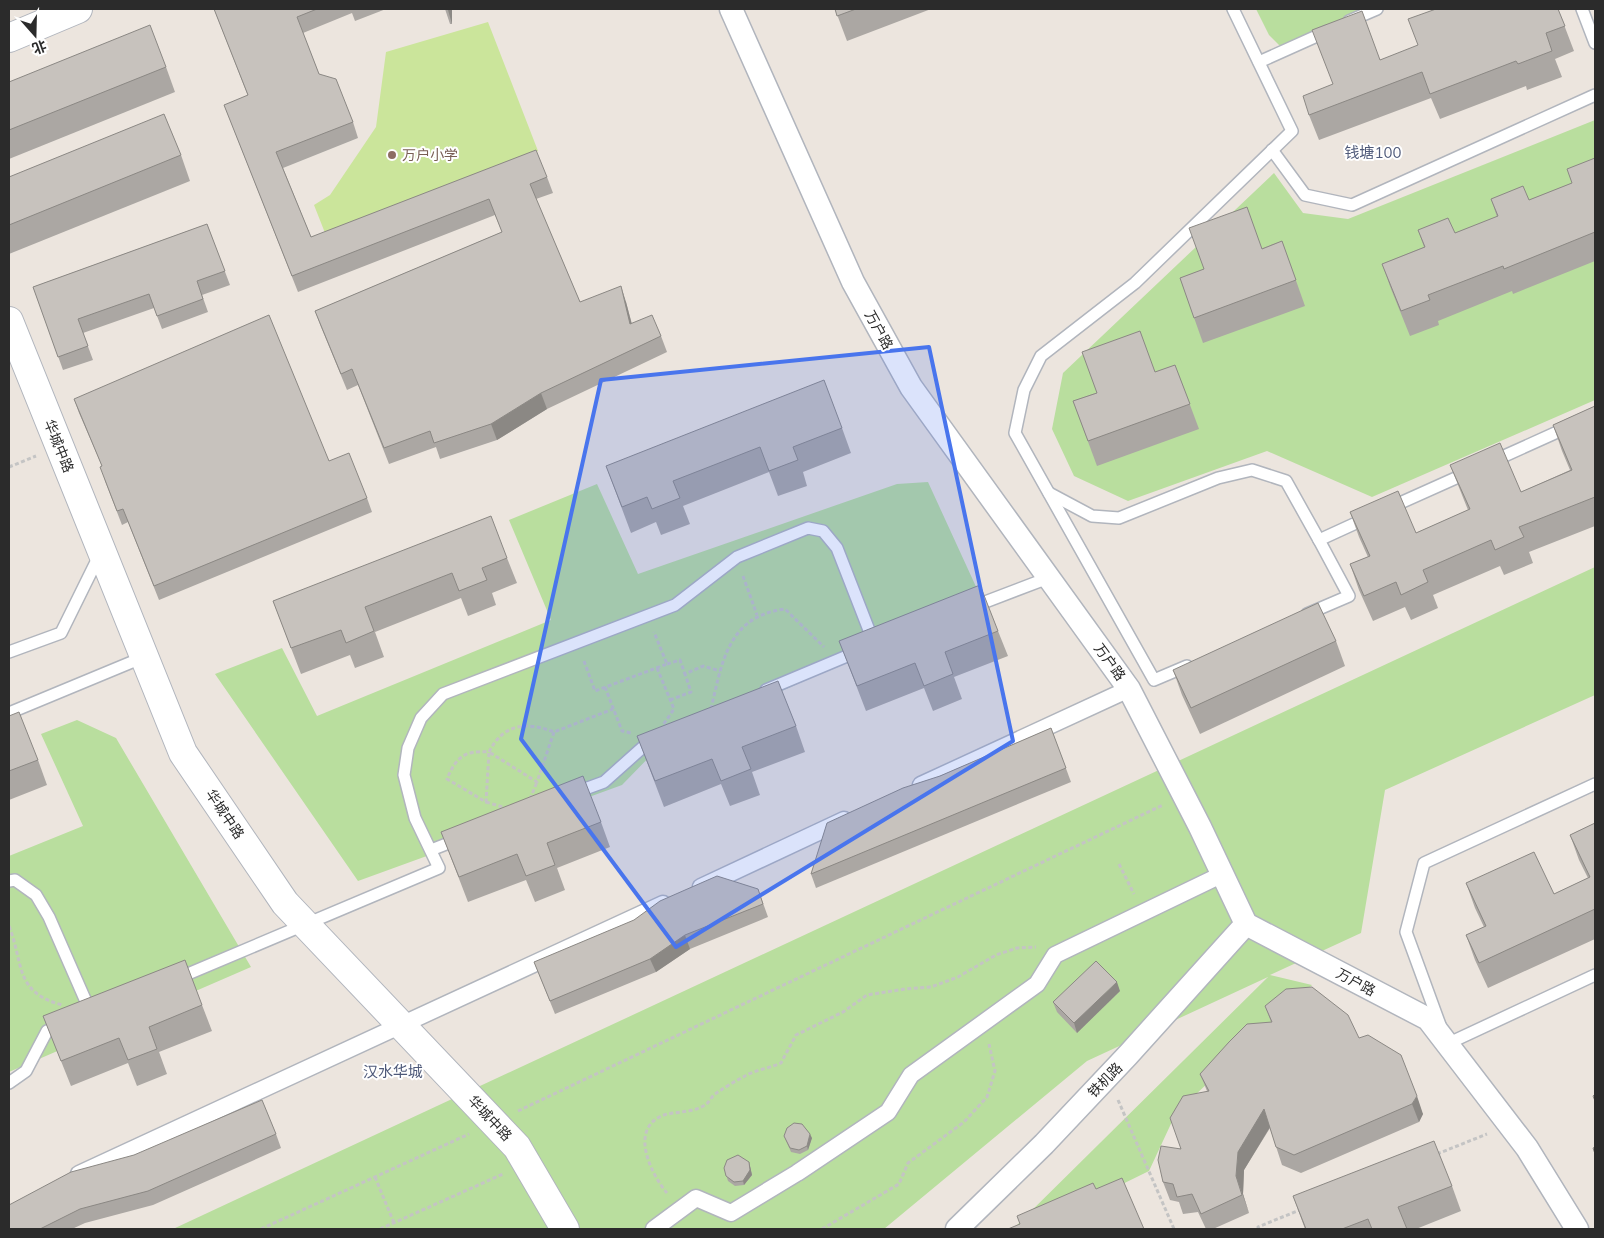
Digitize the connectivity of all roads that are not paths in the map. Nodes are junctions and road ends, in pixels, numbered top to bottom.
1 (78, 9) edge
2 (731, 9) edge
3 (1233, 9) edge
4 (1377, 9) edge
5 (1582, 9) edge
6 (9, 38) edge
7 (1595, 43) edge
8 (1258, 62) junction
9 (1595, 95) edge
10 (1272, 150) junction
11 (9, 322) edge
12 (1595, 415) edge
13 (1049, 493) junction
14 (1319, 540) junction
15 (101, 551) junction
16 (1048, 578) junction
17 (957, 613) edge
18 (1296, 619) edge
19 (9, 652) edge
20 (144, 657) junction
21 (1198, 661) edge
22 (1129, 689) junction
23 (754, 695) edge
24 (9, 713) edge
25 (658, 736) edge
26 (1595, 784) edge
27 (904, 792) edge
28 (560, 799) edge
29 (859, 813) edge
30 (473, 833) edge
31 (431, 850) junction
32 (1222, 874) junction
33 (9, 881) edge
34 (1246, 924) junction
35 (306, 926) junction
36 (1595, 975) edge
37 (163, 984) edge
38 (401, 1025) junction
39 (1447, 1044) junction
40 (9, 1083) edge
41 (62, 1181) edge
42 (565, 1229) edge
43 (654, 1229) edge
44 (957, 1229) edge
45 (1577, 1229) edge

1 - 6 street
2 - 16 street, 万户路
3 - 8 lane
4 - 8 lane
5 - 7 lane
8 - 10 lane
9 - 10 lane
10 - 13 lane
11 - 15 street, 华城中路
12 - 14 lane
13 - 14 lane
13 - 21 lane
14 - 18 lane
15 - 19 lane
15 - 20 street, 华城中路
16 - 17 lane
16 - 22 street, 万户路
20 - 24 lane
20 - 35 street, 华城中路
22 - 27 street
22 - 32 street, 万户路
23 - 31 lane
25 - 28 lane
26 - 39 lane
29 - 38 street
30 - 31 lane
31 - 35 lane
32 - 34 street, 万户路
32 - 43 street
33 - 40 lane
34 - 39 street, 万户路
34 - 44 street, 铁机路
35 - 37 lane
35 - 38 street, 华城中路
36 - 39 lane
38 - 41 street
38 - 42 street, 华城中路
39 - 45 street, 万户路

